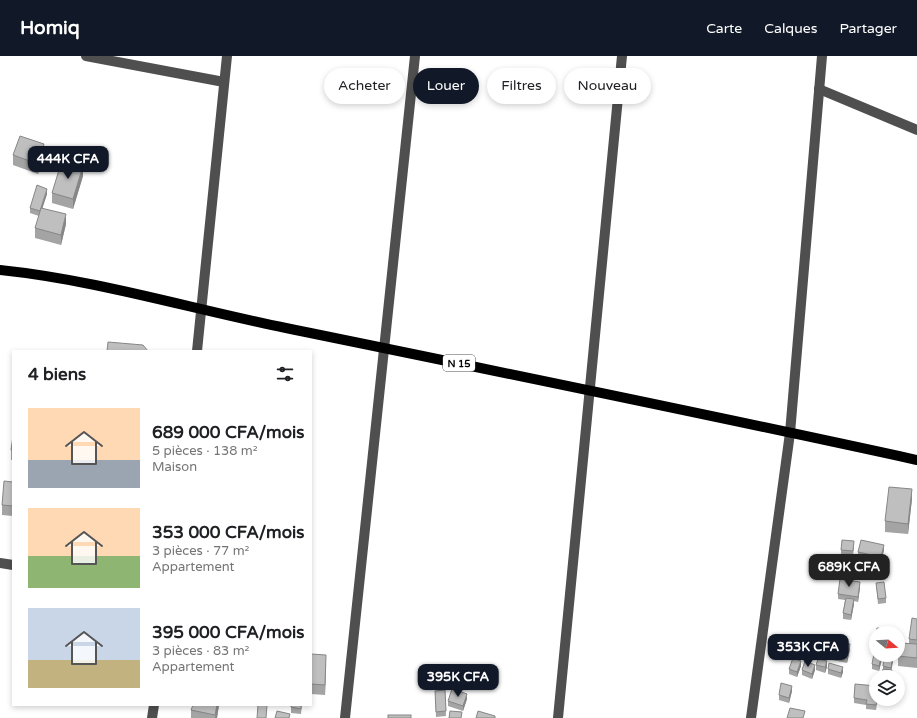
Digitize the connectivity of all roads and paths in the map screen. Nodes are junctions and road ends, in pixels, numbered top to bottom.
1 (86, 56) edge
2 (227, 56) edge
3 (415, 56) edge
4 (622, 56) edge
5 (822, 56) edge
6 (224, 82) junction
7 (819, 89) junction
8 (917, 130) edge
9 (0, 270) edge
10 (203, 309) junction
11 (384, 347) junction
12 (197, 350) edge
13 (590, 391) junction
14 (790, 433) junction
15 (917, 460) edge
16 (0, 563) edge
17 (12, 565) edge
18 (154, 706) edge
19 (152, 718) edge
20 (346, 718) edge
21 (558, 718) edge
22 (751, 718) edge

1 - 6 street
2 - 6 street
3 - 11 street
4 - 13 street
5 - 7 street
6 - 10 street
7 - 8 street
7 - 14 street
9 - 10 main road, N 15
10 - 11 main road, N 15
10 - 12 street
11 - 13 main road, N 15
11 - 20 street
13 - 14 main road, N 15
13 - 21 street
14 - 15 main road, N 15
14 - 22 street
16 - 17 street
18 - 19 street

